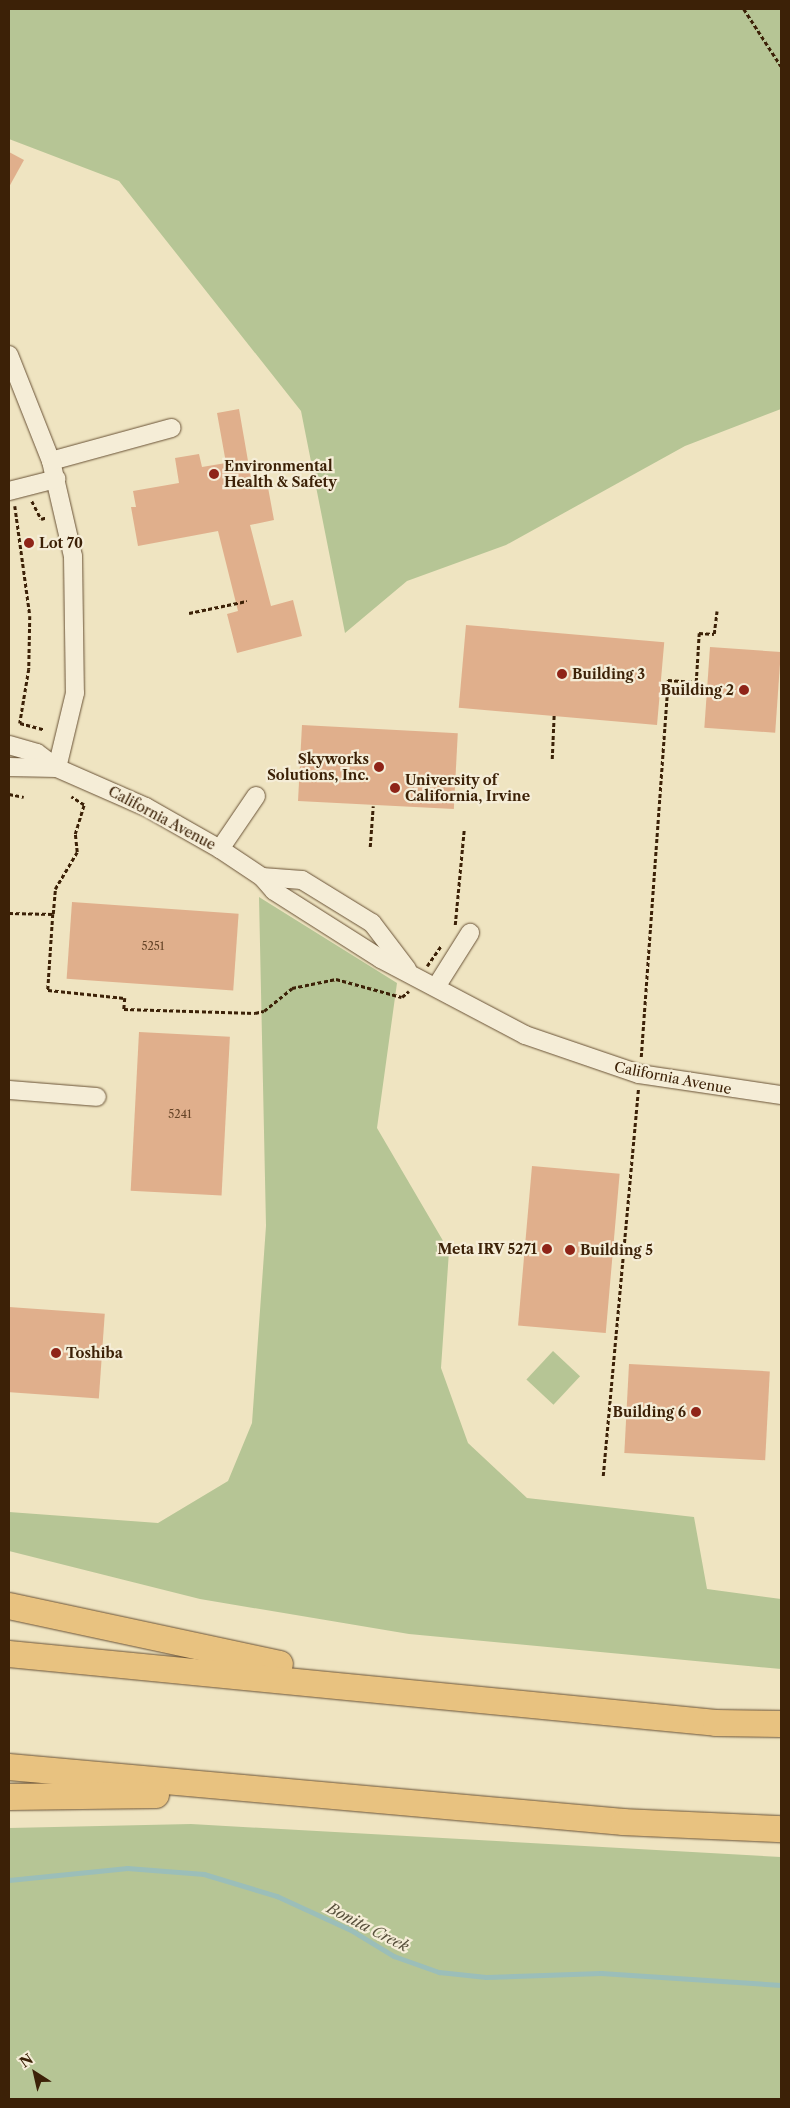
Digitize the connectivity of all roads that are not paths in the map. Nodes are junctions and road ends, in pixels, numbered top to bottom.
1 (9, 355) edge
2 (172, 428) dead end
3 (51, 462) junction
4 (56, 479) junction
5 (11, 496) edge
6 (9, 745) edge
7 (9, 767) edge
8 (58, 768) junction
9 (256, 796) dead end
10 (220, 849) junction
11 (262, 878) junction
12 (470, 933) dead end
13 (414, 973) junction
14 (436, 988) junction
15 (9, 1090) edge
16 (781, 1094) edge
17 (97, 1097) dead end
18 (9, 1606) edge
19 (9, 1654) edge
20 (390, 1688) junction
21 (781, 1724) edge
22 (9, 1767) edge
23 (320, 1794) junction
24 (9, 1797) edge
25 (781, 1829) edge

1 - 3 street
2 - 3 street
3 - 4 street
4 - 5 street
4 - 8 street
6 - 8 street, California Avenue
7 - 8 street, California Avenue
8 - 10 street, California Avenue
9 - 10 street
10 - 11 street, California Avenue
11 - 13 street, California Avenue
11 - 13 street, California Avenue
12 - 14 street
13 - 14 street, California Avenue
14 - 16 street, California Avenue
15 - 17 street
18 - 20 highway
19 - 20 highway
20 - 21 highway
22 - 23 highway
23 - 24 highway
23 - 25 highway

